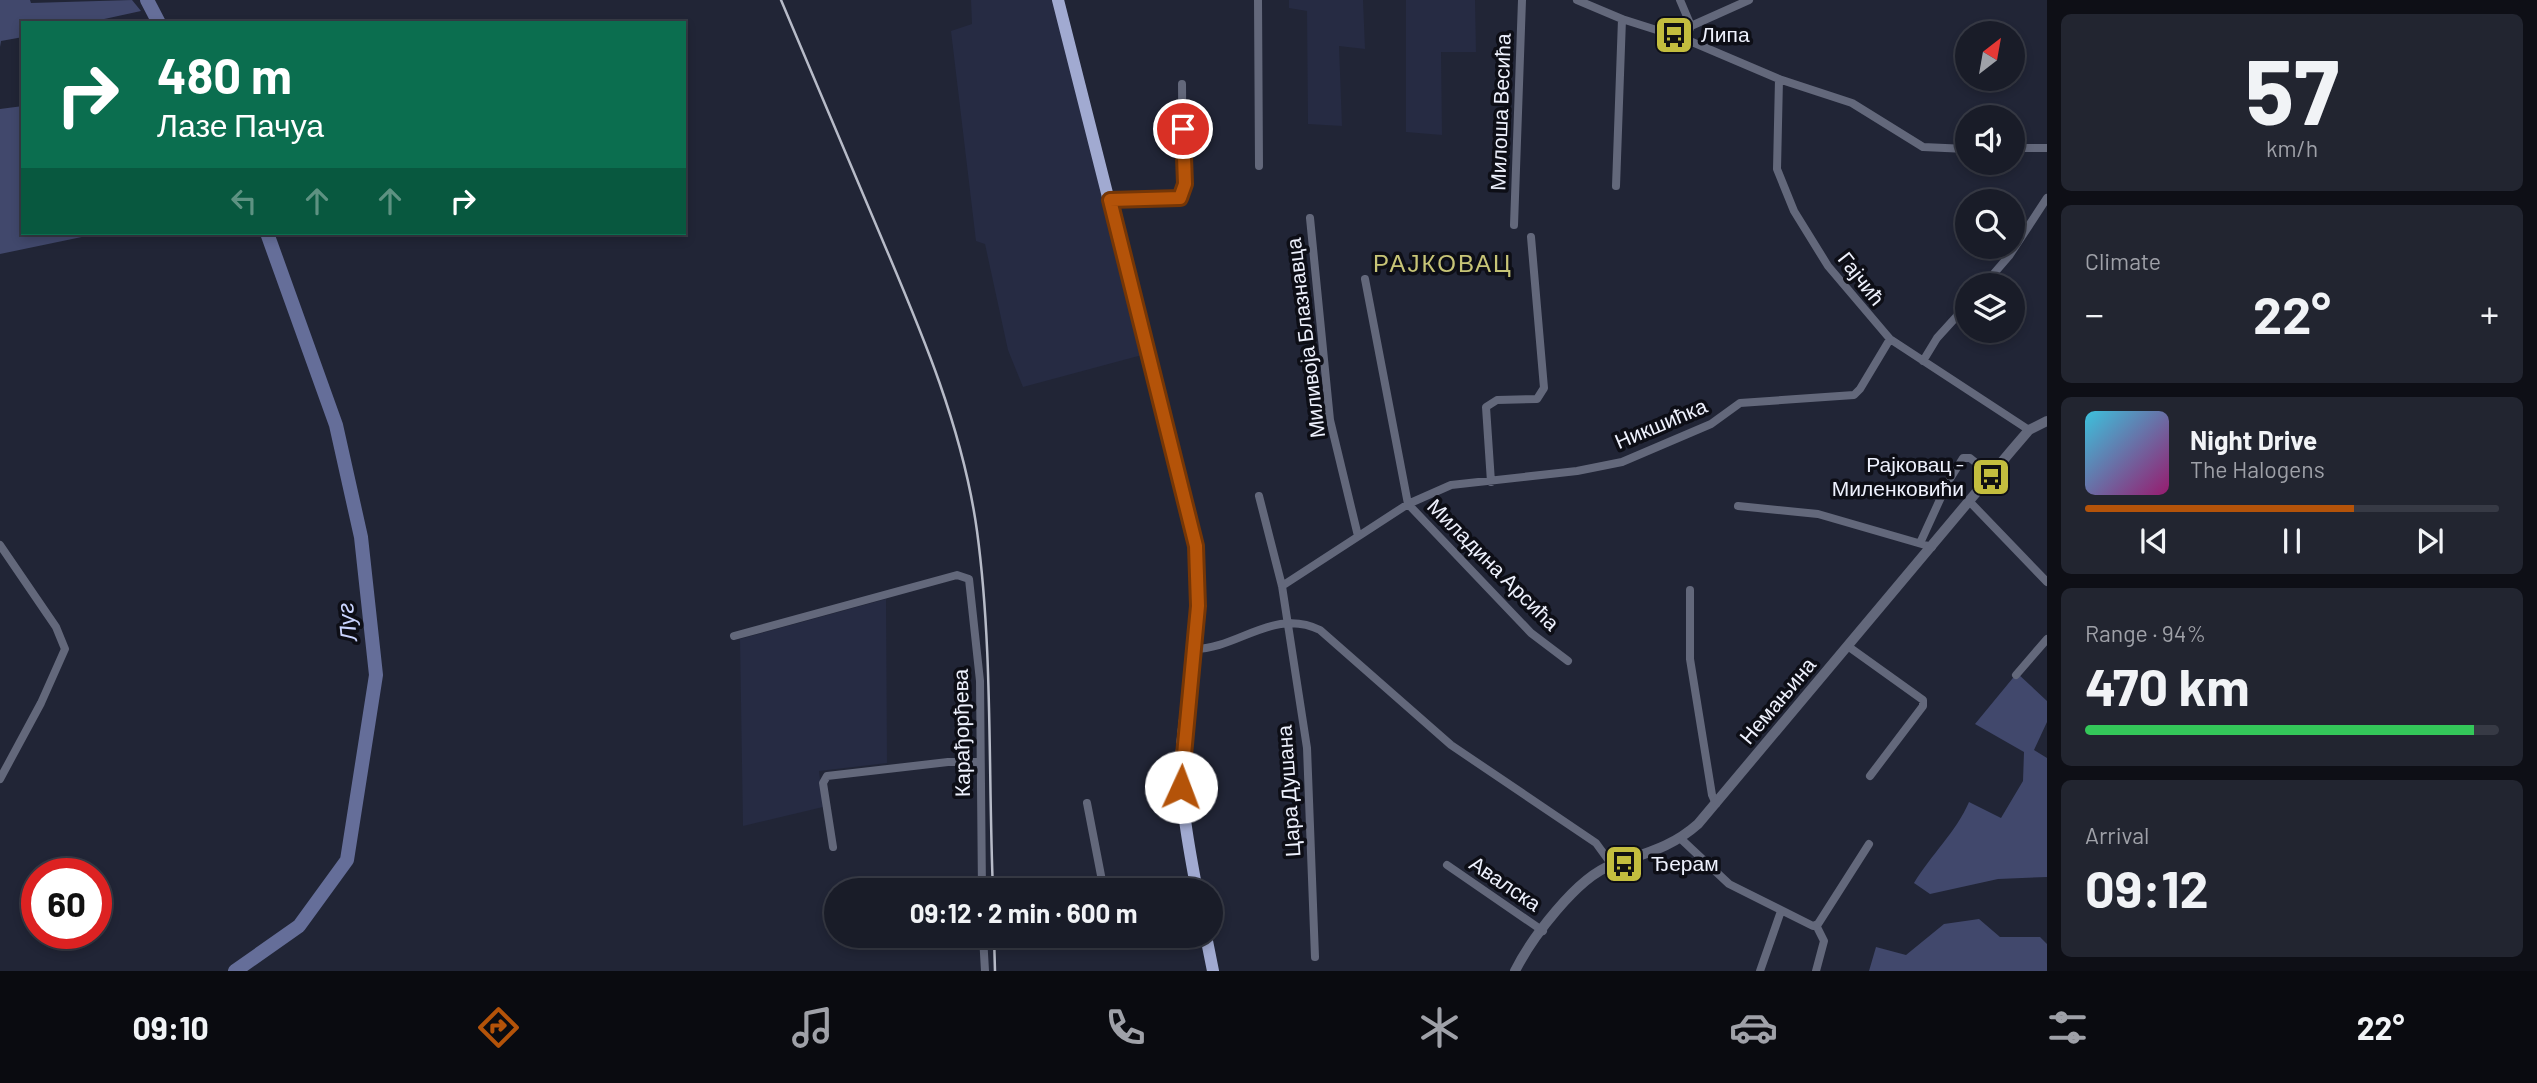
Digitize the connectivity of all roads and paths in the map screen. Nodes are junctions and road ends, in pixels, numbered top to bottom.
1 (1058, 0) edge
2 (1258, 0) edge
3 (1522, 0) edge
4 (1577, 0) edge
5 (1680, 0) edge
6 (1749, 0) edge
7 (1622, 19) junction
8 (1691, 26) junction
9 (1685, 39) junction
10 (1779, 79) junction
11 (1182, 84) dead end
12 (1955, 148) edge
13 (2025, 148) edge
14 (2047, 148) edge
15 (1259, 166) dead end
16 (1616, 186) dead end
17 (2047, 198) edge
18 (1110, 200) junction
19 (1310, 218) dead end
20 (1514, 225) dead end
21 (1531, 237) dead end
22 (1995, 273) edge
23 (1365, 279) dead end
24 (1955, 318) edge
25 (1890, 339) junction
26 (1923, 361) junction
27 (2047, 421) edge
28 (2029, 430) junction
29 (1991, 475) junction
30 (1491, 482) junction
31 (1259, 496) dead end
32 (1970, 502) junction
33 (1408, 504) junction
34 (1738, 506) dead end
35 (1358, 536) junction
36 (1922, 541) junction
37 (0, 545) edge
38 (1932, 547) junction
39 (2047, 582) edge
40 (1282, 586) junction
41 (1690, 590) dead end
42 (1287, 623) junction
43 (734, 636) dead end
44 (2047, 639) edge
45 (1849, 647) junction
46 (1194, 649) junction
47 (1568, 661) dead end
48 (2016, 675) dead end
49 (979, 762) junction
50 (1870, 776) dead end
51 (0, 779) edge
52 (1087, 803) dead end
53 (1716, 804) junction
54 (1681, 839) junction
55 (1869, 844) dead end
56 (832, 847) dead end
57 (1447, 865) dead end
58 (1612, 865) junction
59 (982, 878) edge
60 (1101, 878) edge
61 (1195, 878) edge
62 (1781, 911) junction
63 (1816, 925) junction
64 (1543, 931) junction
65 (984, 948) edge
66 (1208, 948) edge
67 (1315, 957) dead end
68 (985, 971) edge
69 (1213, 971) edge
70 (1515, 971) edge
71 (1760, 971) edge
72 (1816, 971) edge

1 - 18 main road
2 - 15 street
3 - 20 street, Милоша Весића
4 - 7 street
5 - 8 street
6 - 8 street
7 - 9 street
7 - 16 street
8 - 9 street
9 - 10 street
10 - 12 street
10 - 25 street, Гајчић
11 - 18 street
13 - 14 street
17 - 22 street
18 - 46 main road
19 - 35 street, Миливоја Блазнавца
21 - 30 street
23 - 33 street, Миладина Арсића
24 - 26 street
25 - 26 street, Гајчић
25 - 30 street, Никшићка
26 - 28 street, Гајчић
27 - 28 street, Немањина
28 - 29 street, Немањина
29 - 32 street, Немањина
29 - 36 street
30 - 33 street
31 - 40 street, Цара Душана
32 - 38 street, Немањина
32 - 39 street
33 - 35 street
33 - 47 street, Миладина Арсића
34 - 36 street
35 - 40 street
36 - 38 street
37 - 51 street
38 - 45 street, Немањина
40 - 42 street, Цара Душана
41 - 53 street
42 - 46 street
42 - 58 street
42 - 67 street, Цара Душана
43 - 49 street, Карађорђева
44 - 48 street
45 - 50 street
45 - 53 street, Немањина
46 - 61 main road
49 - 56 street
49 - 59 street, Карађорђева
52 - 60 street
53 - 54 street, Немањина
54 - 58 street, Немањина
54 - 62 street
55 - 63 street
57 - 64 street, Авалска
58 - 64 street, Немањина
62 - 63 street
62 - 71 street
63 - 72 street
64 - 70 street, Немањина
65 - 68 street
66 - 69 main road

